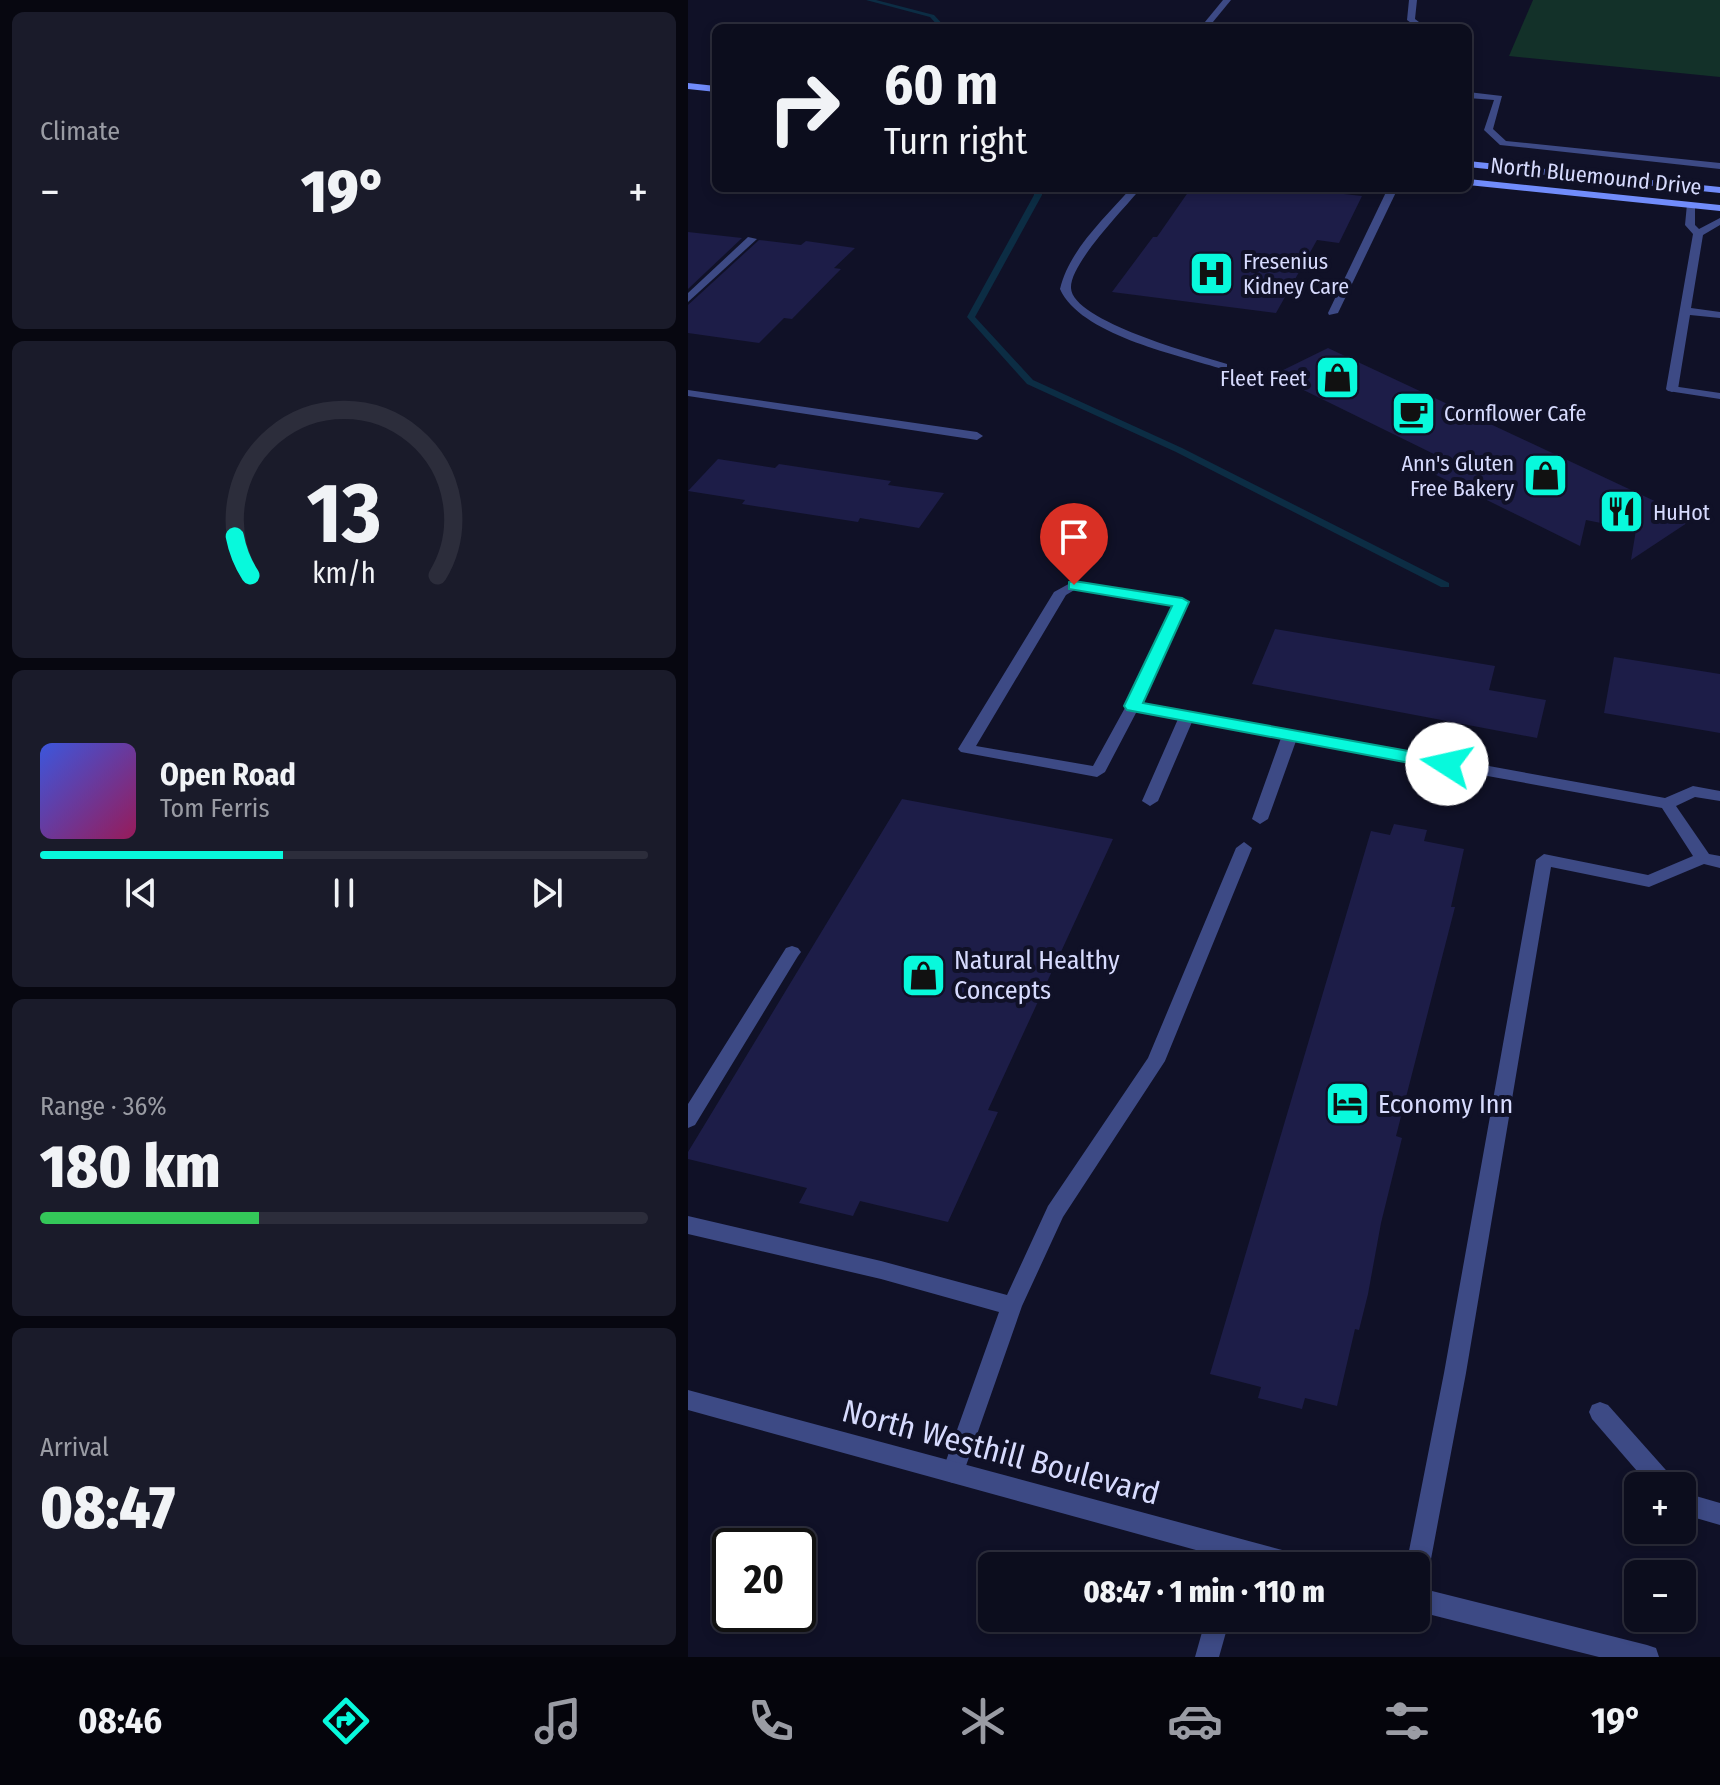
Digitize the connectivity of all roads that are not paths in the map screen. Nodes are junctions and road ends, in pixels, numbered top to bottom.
1 (1227, 0) edge
2 (1413, 0) edge
3 (1207, 24) edge
4 (1417, 24) edge
5 (688, 86) edge
6 (712, 89) edge
7 (1472, 95) edge
8 (1472, 164) edge
9 (1720, 166) edge
10 (1472, 182) edge
11 (1720, 190) edge
12 (1133, 192) edge
13 (1391, 192) edge
14 (1720, 197) edge
15 (1690, 206) junction
16 (1720, 208) edge
17 (1720, 221) edge
18 (1698, 234) junction
19 (752, 239) dead end
20 (688, 299) edge
21 (1685, 311) junction
22 (1333, 313) dead end
23 (1720, 315) edge
24 (1223, 366) dead end
25 (688, 393) edge
26 (1720, 396) edge
27 (977, 436) dead end
28 (1133, 706) junction
29 (1187, 716) junction
30 (1290, 735) junction
31 (1720, 796) edge
32 (1150, 801) dead end
33 (1667, 804) junction
34 (1260, 819) dead end
35 (1244, 848) dead end
36 (1711, 860) edge
37 (792, 952) dead end
38 (688, 1120) edge
39 (688, 1225) edge
40 (1012, 1306) junction
41 (688, 1400) edge
42 (1600, 1412) dead end
43 (953, 1472) junction
44 (1653, 1472) edge
45 (1696, 1507) edge
46 (1720, 1514) edge
47 (1214, 1552) edge
48 (1420, 1552) edge
49 (1430, 1603) edge
50 (1214, 1632) edge
51 (1207, 1657) edge
52 (1647, 1657) edge

1 - 3 street
2 - 4 street
5 - 6 main road
7 - 9 street
8 - 11 main road, North Bluemound Drive
10 - 15 main road, North Bluemound Drive
12 - 24 street
13 - 22 street
14 - 15 main road
15 - 16 main road, North Bluemound Drive
15 - 18 street
17 - 18 street
18 - 21 street
19 - 20 street
21 - 23 street
21 - 26 street
25 - 27 street
28 - 28 street
28 - 29 street
29 - 30 street
29 - 32 street
30 - 33 street
30 - 34 street
31 - 33 street
33 - 36 street
35 - 40 street
36 - 48 street
37 - 38 street
39 - 40 street
40 - 43 street
41 - 43 street, North Westhill Boulevard
42 - 44 street
43 - 47 street, North Westhill Boulevard
45 - 46 street
49 - 52 street
50 - 51 street

